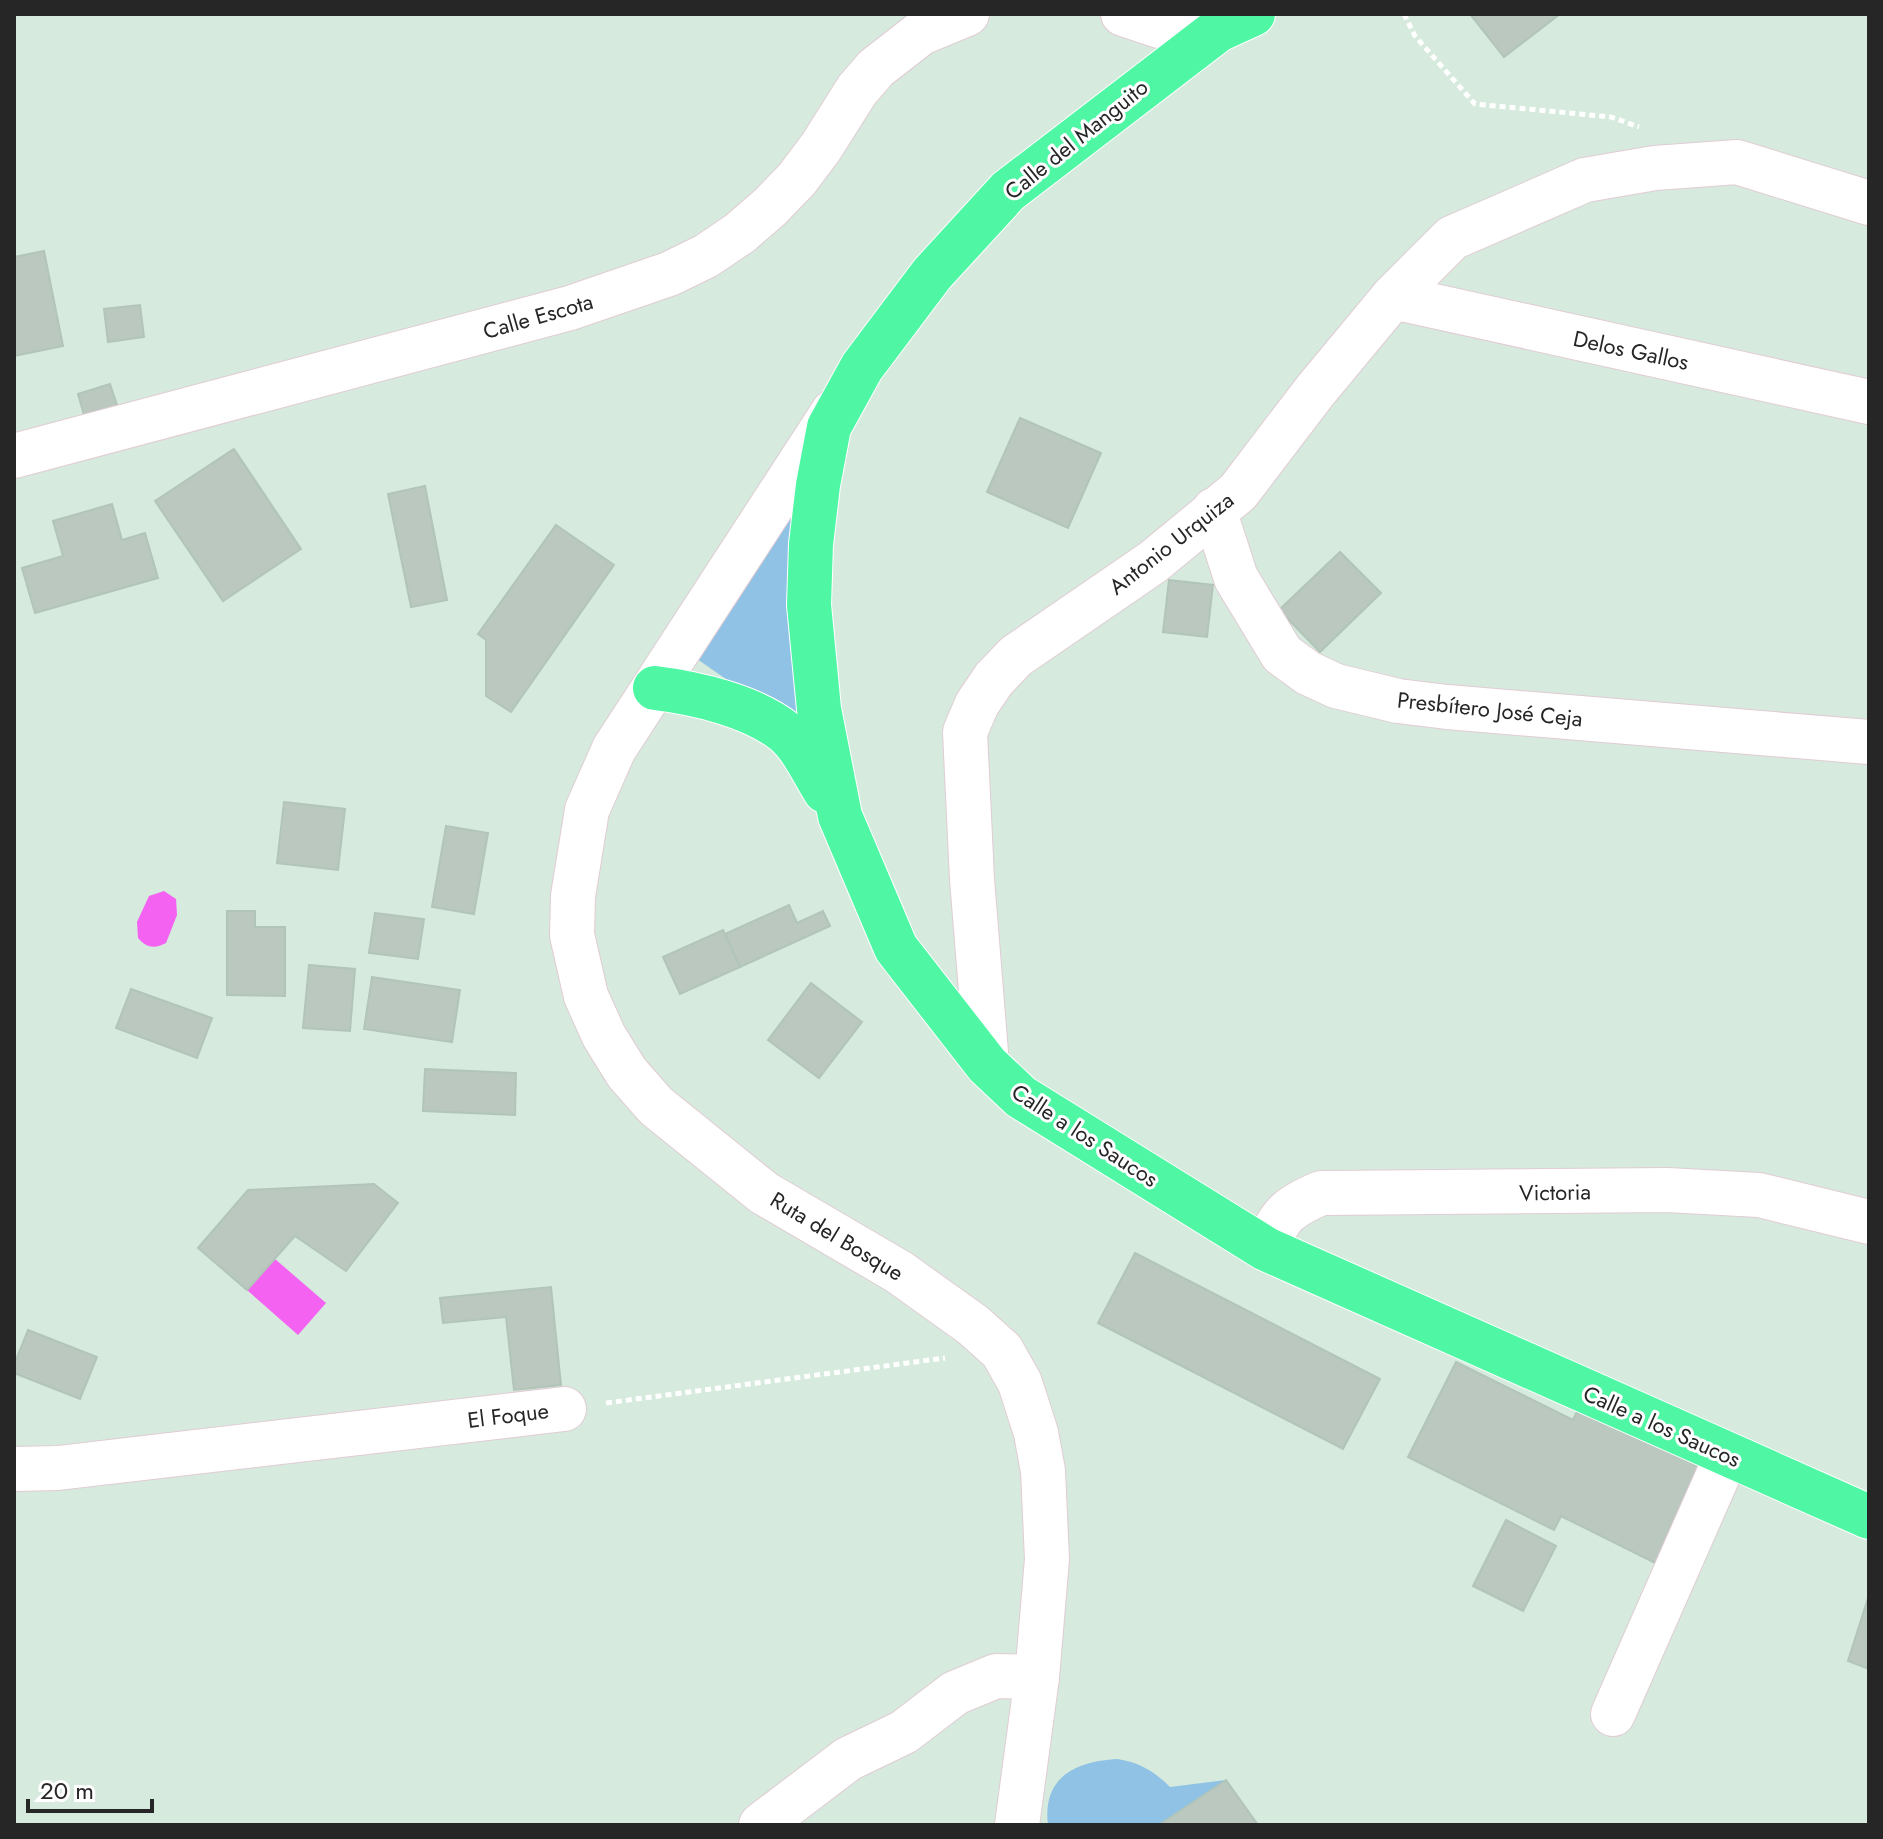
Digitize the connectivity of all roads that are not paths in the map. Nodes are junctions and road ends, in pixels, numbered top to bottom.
1 (967, 14) edge
2 (1123, 14) edge
3 (1236, 22) edge
4 (1869, 203) edge
5 (1393, 297) junction
6 (862, 367) junction
7 (1869, 402) edge
8 (14, 456) edge
9 (1214, 510) junction
10 (655, 688) junction
11 (1869, 742) edge
12 (840, 816) junction
13 (987, 1065) junction
14 (1869, 1222) edge
15 (1266, 1249) junction
16 (564, 1409) road end
17 (1727, 1455) junction
18 (14, 1469) edge
19 (1869, 1517) edge
20 (1037, 1677) junction
21 (1613, 1714) dead end
22 (761, 1825) edge
23 (1017, 1825) edge

1 - 8 street, Calle Escota
2 - 3 street
3 - 6 main road, Calle del Manguito
4 - 5 street, Antonio Urquiza
5 - 7 street, Delos Gallos
5 - 9 street, Antonio Urquiza
6 - 10 street, Ruta del Bosque
6 - 12 main road, Calle a los Saucos
9 - 11 street, Presbítero José Ceja
9 - 13 street, Antonio Urquiza
10 - 12 main road
10 - 20 street, Ruta del Bosque
12 - 13 main road, Calle a los Saucos
13 - 15 main road, Calle a los Saucos
14 - 15 street, Victoria
15 - 17 main road, Calle a los Saucos
16 - 18 street, El Foque
17 - 19 main road, Calle a los Saucos
17 - 21 street
20 - 22 street
20 - 23 street, Ruta del Bosque

